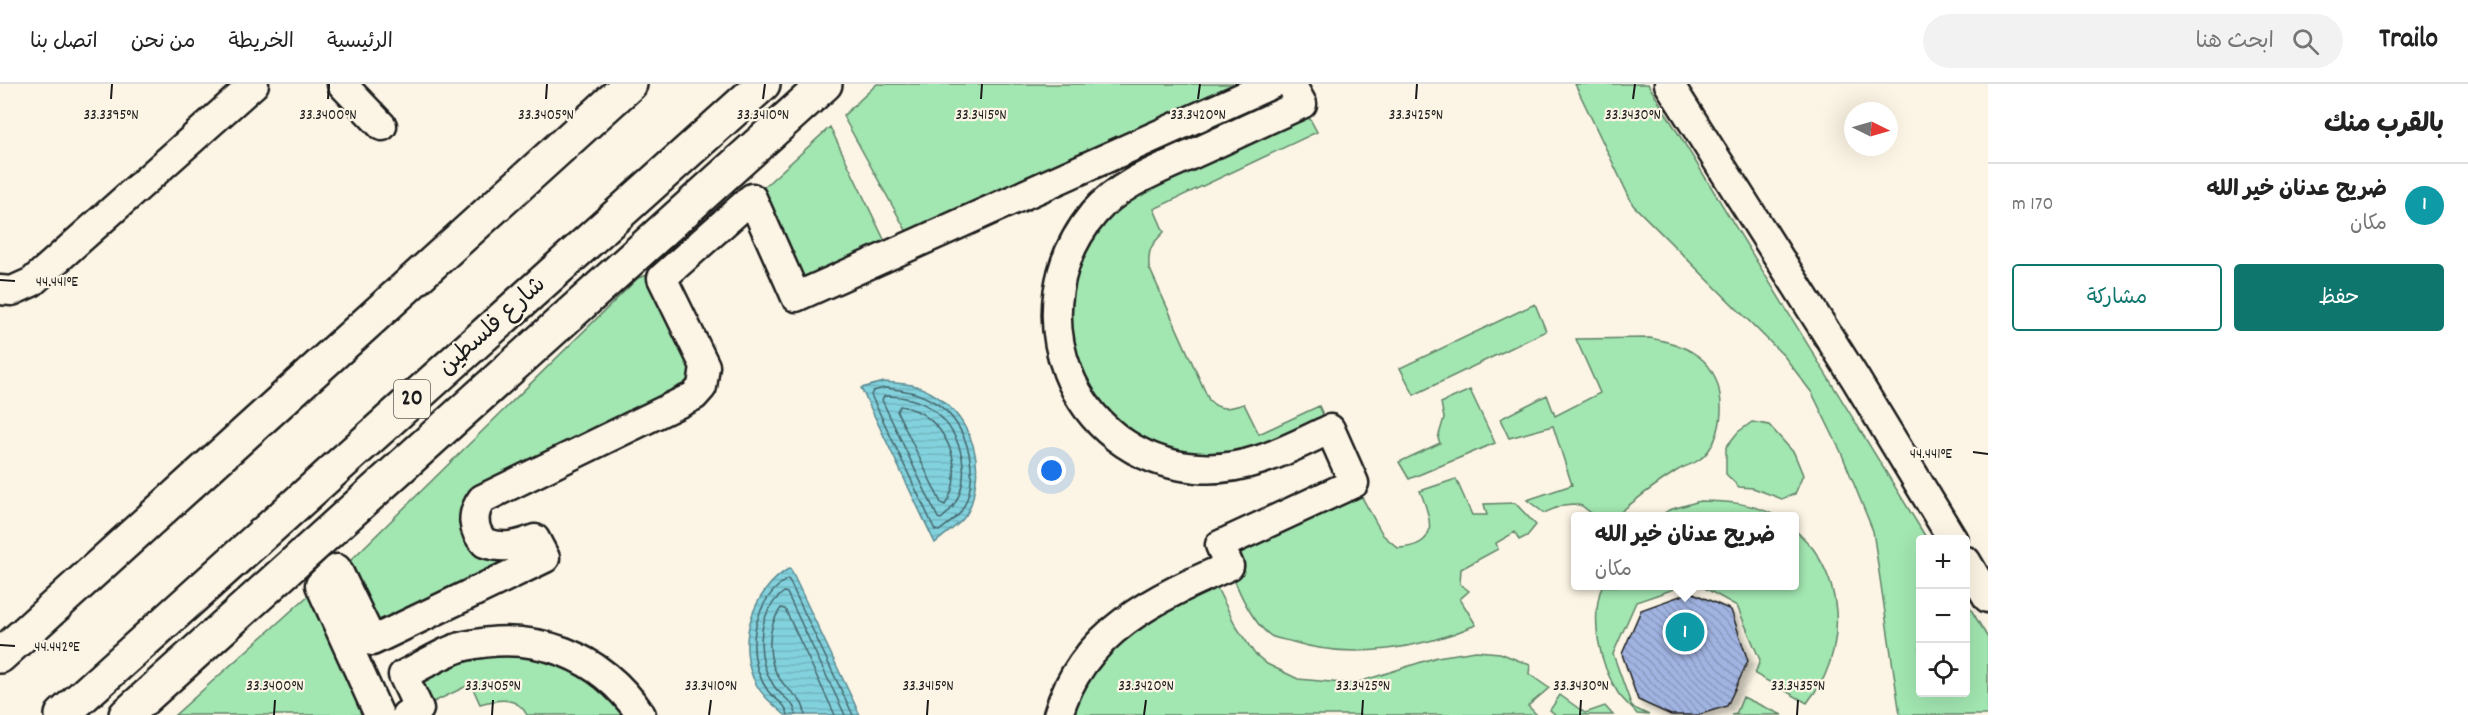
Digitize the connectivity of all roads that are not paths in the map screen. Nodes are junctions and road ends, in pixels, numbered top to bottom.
1 (254, 84) edge
2 (342, 84) edge
3 (630, 84) edge
4 (764, 84) edge
5 (825, 84) edge
6 (1272, 84) edge
7 (1291, 84) edge
8 (1669, 84) edge
9 (739, 106) junction
10 (382, 126) dead end
11 (714, 184) junction
12 (666, 228) junction
13 (587, 242) junction
14 (0, 290) edge
15 (1950, 535) edge
16 (1970, 569) edge
17 (1988, 598) edge
18 (1, 652) edge
19 (62, 715) edge
20 (126, 715) edge
21 (379, 715) edge
22 (406, 715) edge
23 (641, 715) edge
24 (1058, 715) edge

1 - 14 street
2 - 10 street
3 - 18 main road
4 - 9 main road, شارع فلسطين / 20
5 - 11 main road
6 - 21 street
7 - 24 street
8 - 15 street
9 - 11 main road
9 - 13 main road, شارع فلسطين / 20
11 - 12 main road
12 - 13 main road
12 - 20 main road
13 - 19 main road, شارع فلسطين / 20
16 - 17 street
22 - 23 street

